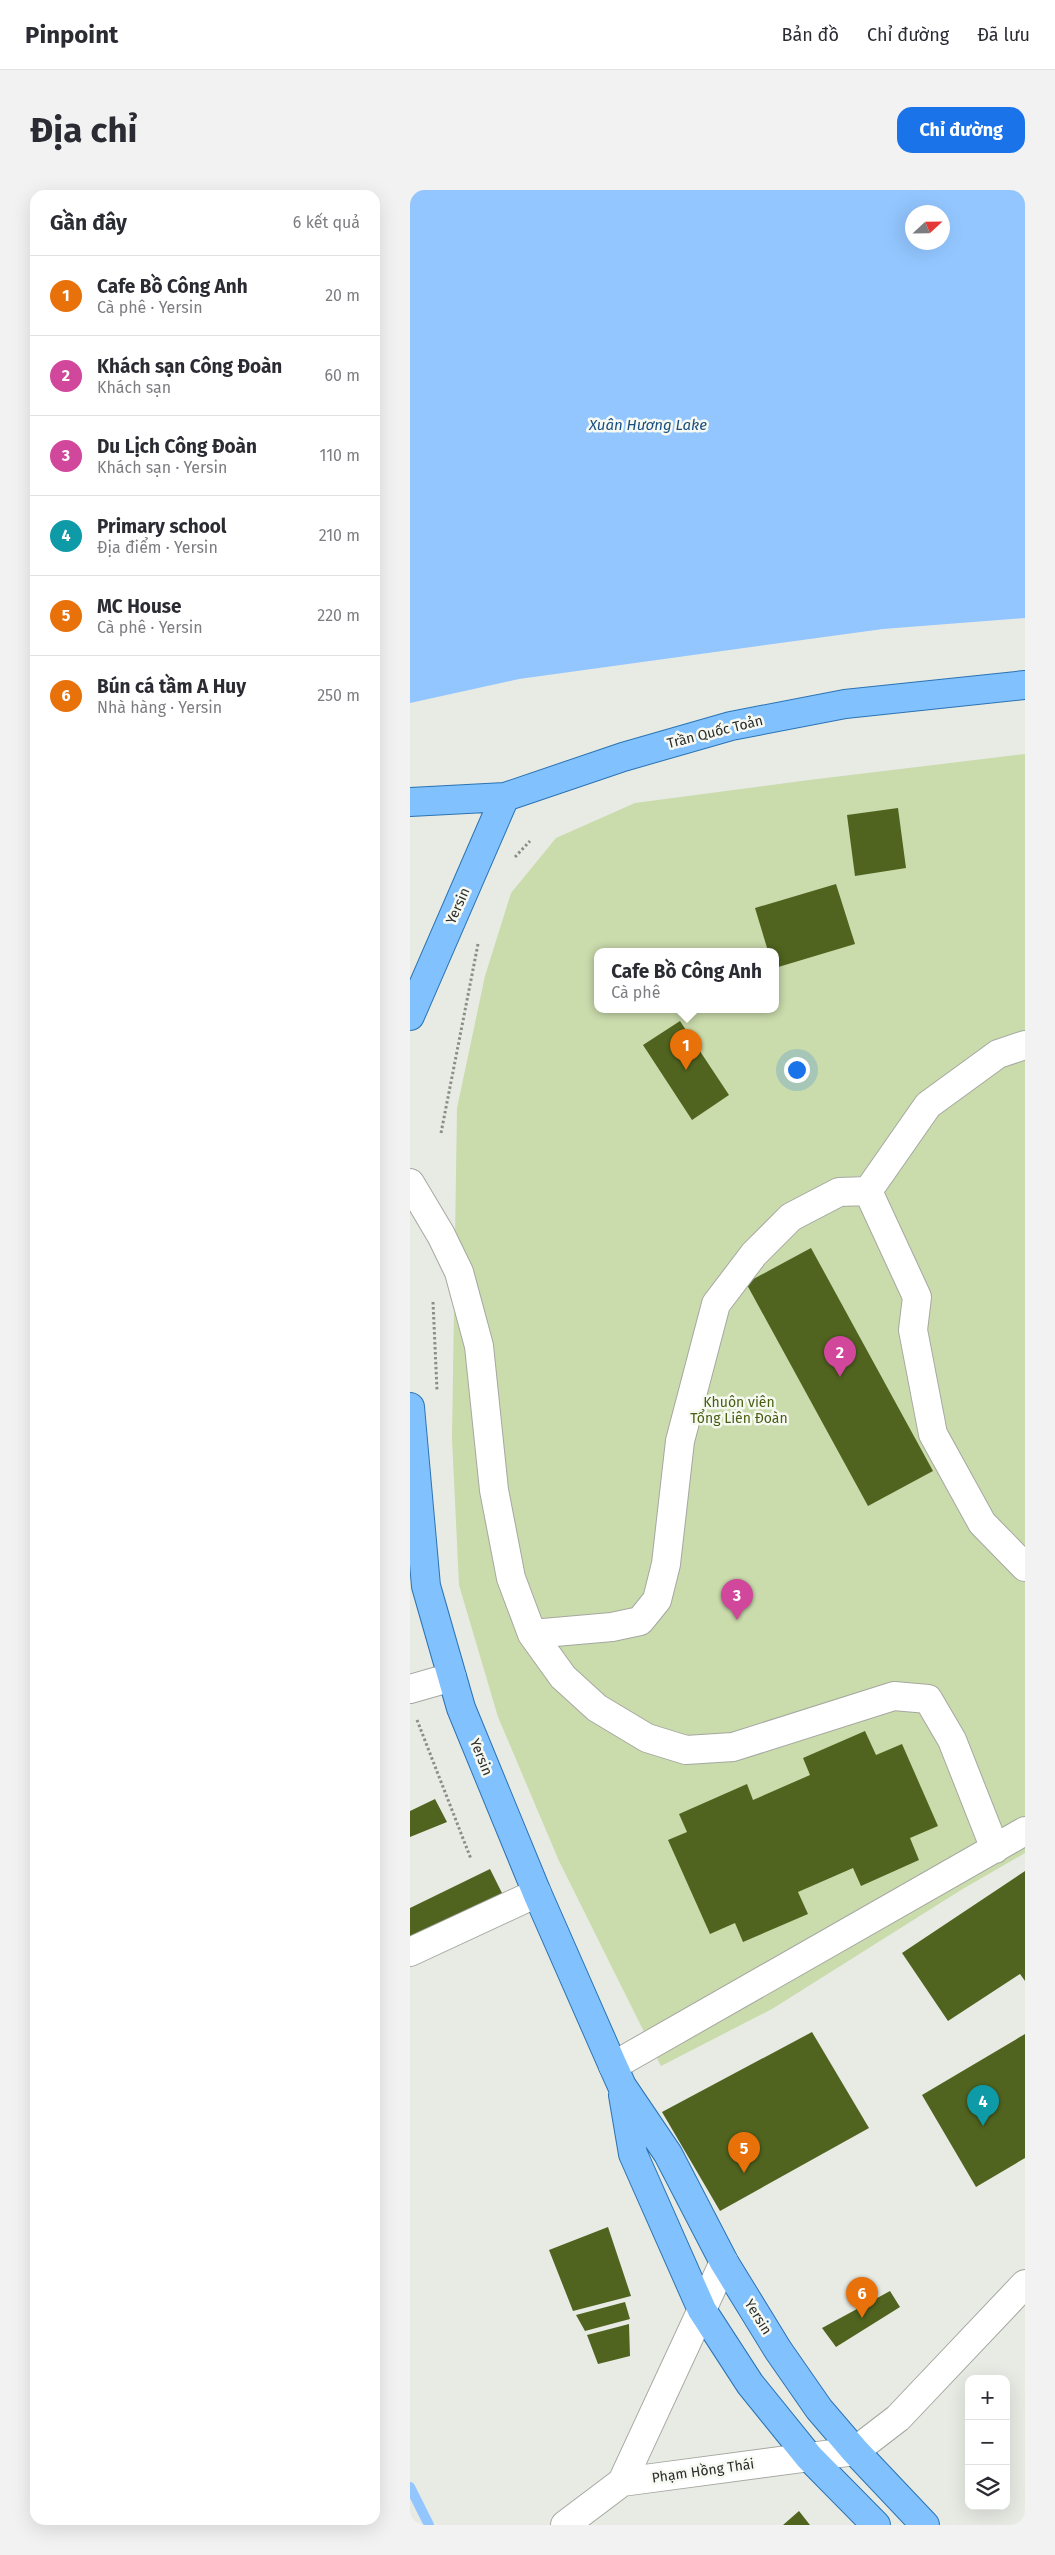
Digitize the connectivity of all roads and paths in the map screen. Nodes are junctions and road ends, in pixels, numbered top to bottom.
1 (1025, 685) edge
2 (505, 797) junction
3 (410, 802) edge
4 (530, 841) dead end
5 (510, 862) dead end
6 (479, 938) dead end
7 (410, 1016) edge
8 (1025, 1044) edge
9 (441, 1133) dead end
10 (410, 1183) edge
11 (868, 1191) junction
12 (432, 1292) dead end
13 (437, 1398) dead end
14 (410, 1407) edge
15 (1025, 1567) edge
16 (532, 1634) junction
17 (452, 1677) junction
18 (410, 1688) edge
19 (416, 1716) dead end
20 (1025, 1831) edge
21 (995, 1849) junction
22 (471, 1859) dead end
23 (537, 1893) junction
24 (410, 1952) edge
25 (617, 2076) junction
26 (724, 2262) junction
27 (1025, 2284) edge
28 (702, 2310) junction
29 (855, 2452) junction
30 (810, 2457) junction
31 (622, 2482) junction
32 (565, 2525) edge
33 (876, 2525) edge
34 (925, 2525) edge

1 - 2 main road, Trần Quốc Toản
2 - 3 main road, Trần Quốc Toản
2 - 7 main road, Yersin
4 - 5 path
6 - 9 path
8 - 11 street
10 - 16 street
11 - 15 street
11 - 16 street
12 - 13 path
14 - 17 main road, Yersin
16 - 21 street
17 - 18 street
17 - 23 main road, Yersin
19 - 22 path
20 - 21 street
21 - 25 street
23 - 24 street
23 - 25 main road, Yersin
25 - 26 main road, Yersin
25 - 28 main road, Yersin
26 - 28 street
26 - 29 main road, Yersin
27 - 29 street
28 - 30 main road, Yersin
28 - 31 street
29 - 30 street, Phạm Hồng Thái
29 - 34 main road, Yersin
30 - 31 street, Phạm Hồng Thái
30 - 33 main road, Yersin
31 - 32 street, Phạm Hồng Thái

